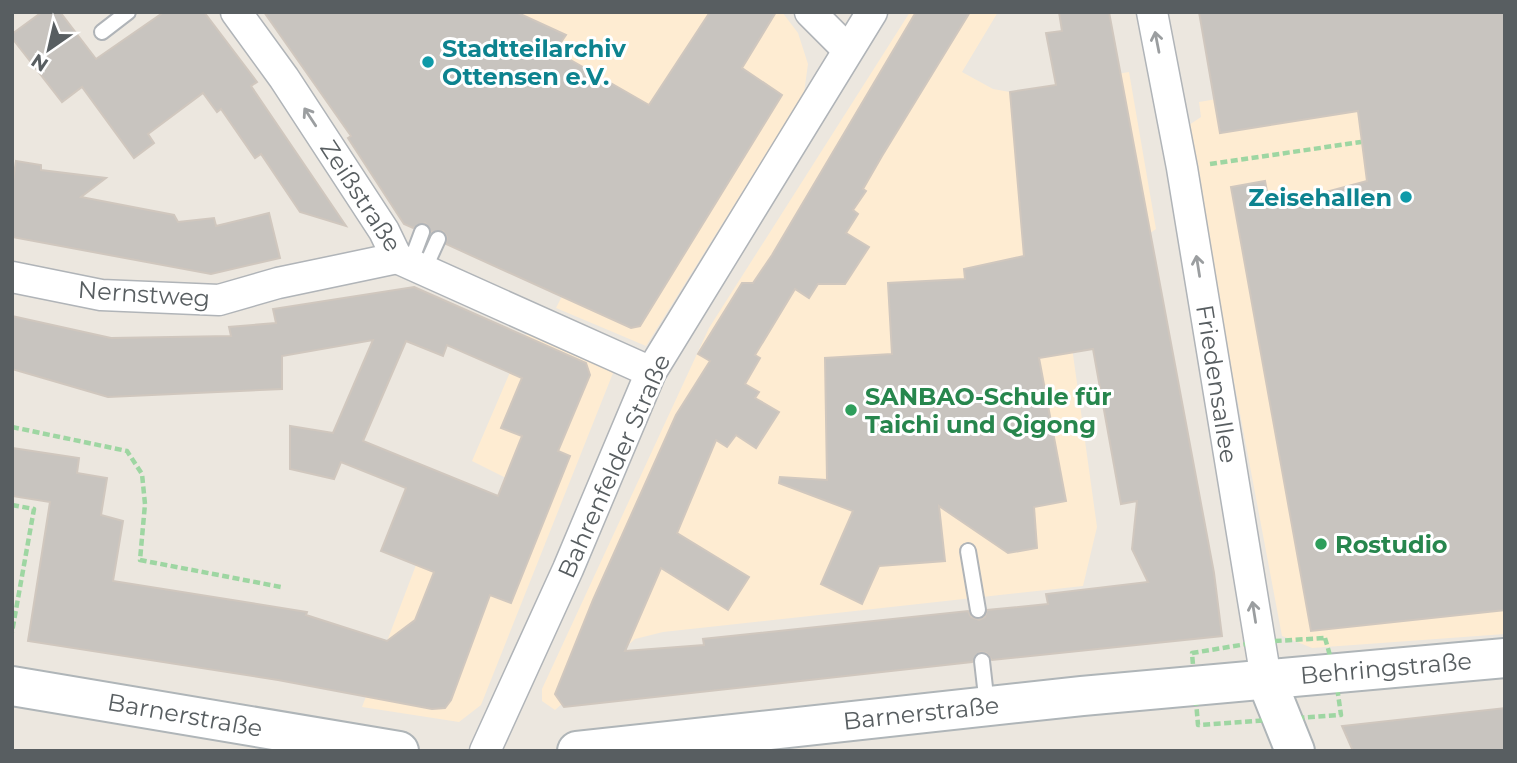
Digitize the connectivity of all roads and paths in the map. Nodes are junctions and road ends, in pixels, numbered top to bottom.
1 (128, 12) edge
2 (236, 12) edge
3 (810, 12) edge
4 (872, 12) edge
5 (1152, 12) edge
6 (102, 32) dead end
7 (847, 49) junction
8 (1361, 142) dead end
9 (1182, 168) junction
10 (422, 232) dead end
11 (438, 239) dead end
12 (410, 264) junction
13 (12, 277) edge
14 (651, 372) junction
15 (12, 427) edge
16 (12, 505) edge
17 (968, 551) dead end
18 (281, 587) dead end
19 (978, 610) dead end
20 (12, 632) edge
21 (1505, 657) edge
22 (982, 661) dead end
23 (1266, 679) junction
24 (12, 686) edge
25 (987, 706) junction
26 (399, 751) edge
27 (485, 751) edge
28 (577, 751) edge
29 (1296, 751) edge

1 - 6 lane
12 -> 2 street, Zeißstraße
3 - 7 street
4 - 7 street, Bahrenfelder Straße
9 -> 5 street, Friedensallee
7 - 14 street, Bahrenfelder Straße
8 - 9 path
23 -> 9 street, Friedensallee
10 - 12 lane
11 - 12 lane
12 - 13 street, Nernstweg
12 - 14 street, Zeißstraße
14 - 27 street, Bahrenfelder Straße
15 - 18 path
16 - 20 path
17 - 19 lane
21 - 23 main road, Behringstraße
22 - 25 lane
23 - 25 main road, Barnerstraße
23 - 29 main road, Friedensallee
24 - 26 main road, Barnerstraße
25 - 28 main road, Barnerstraße

